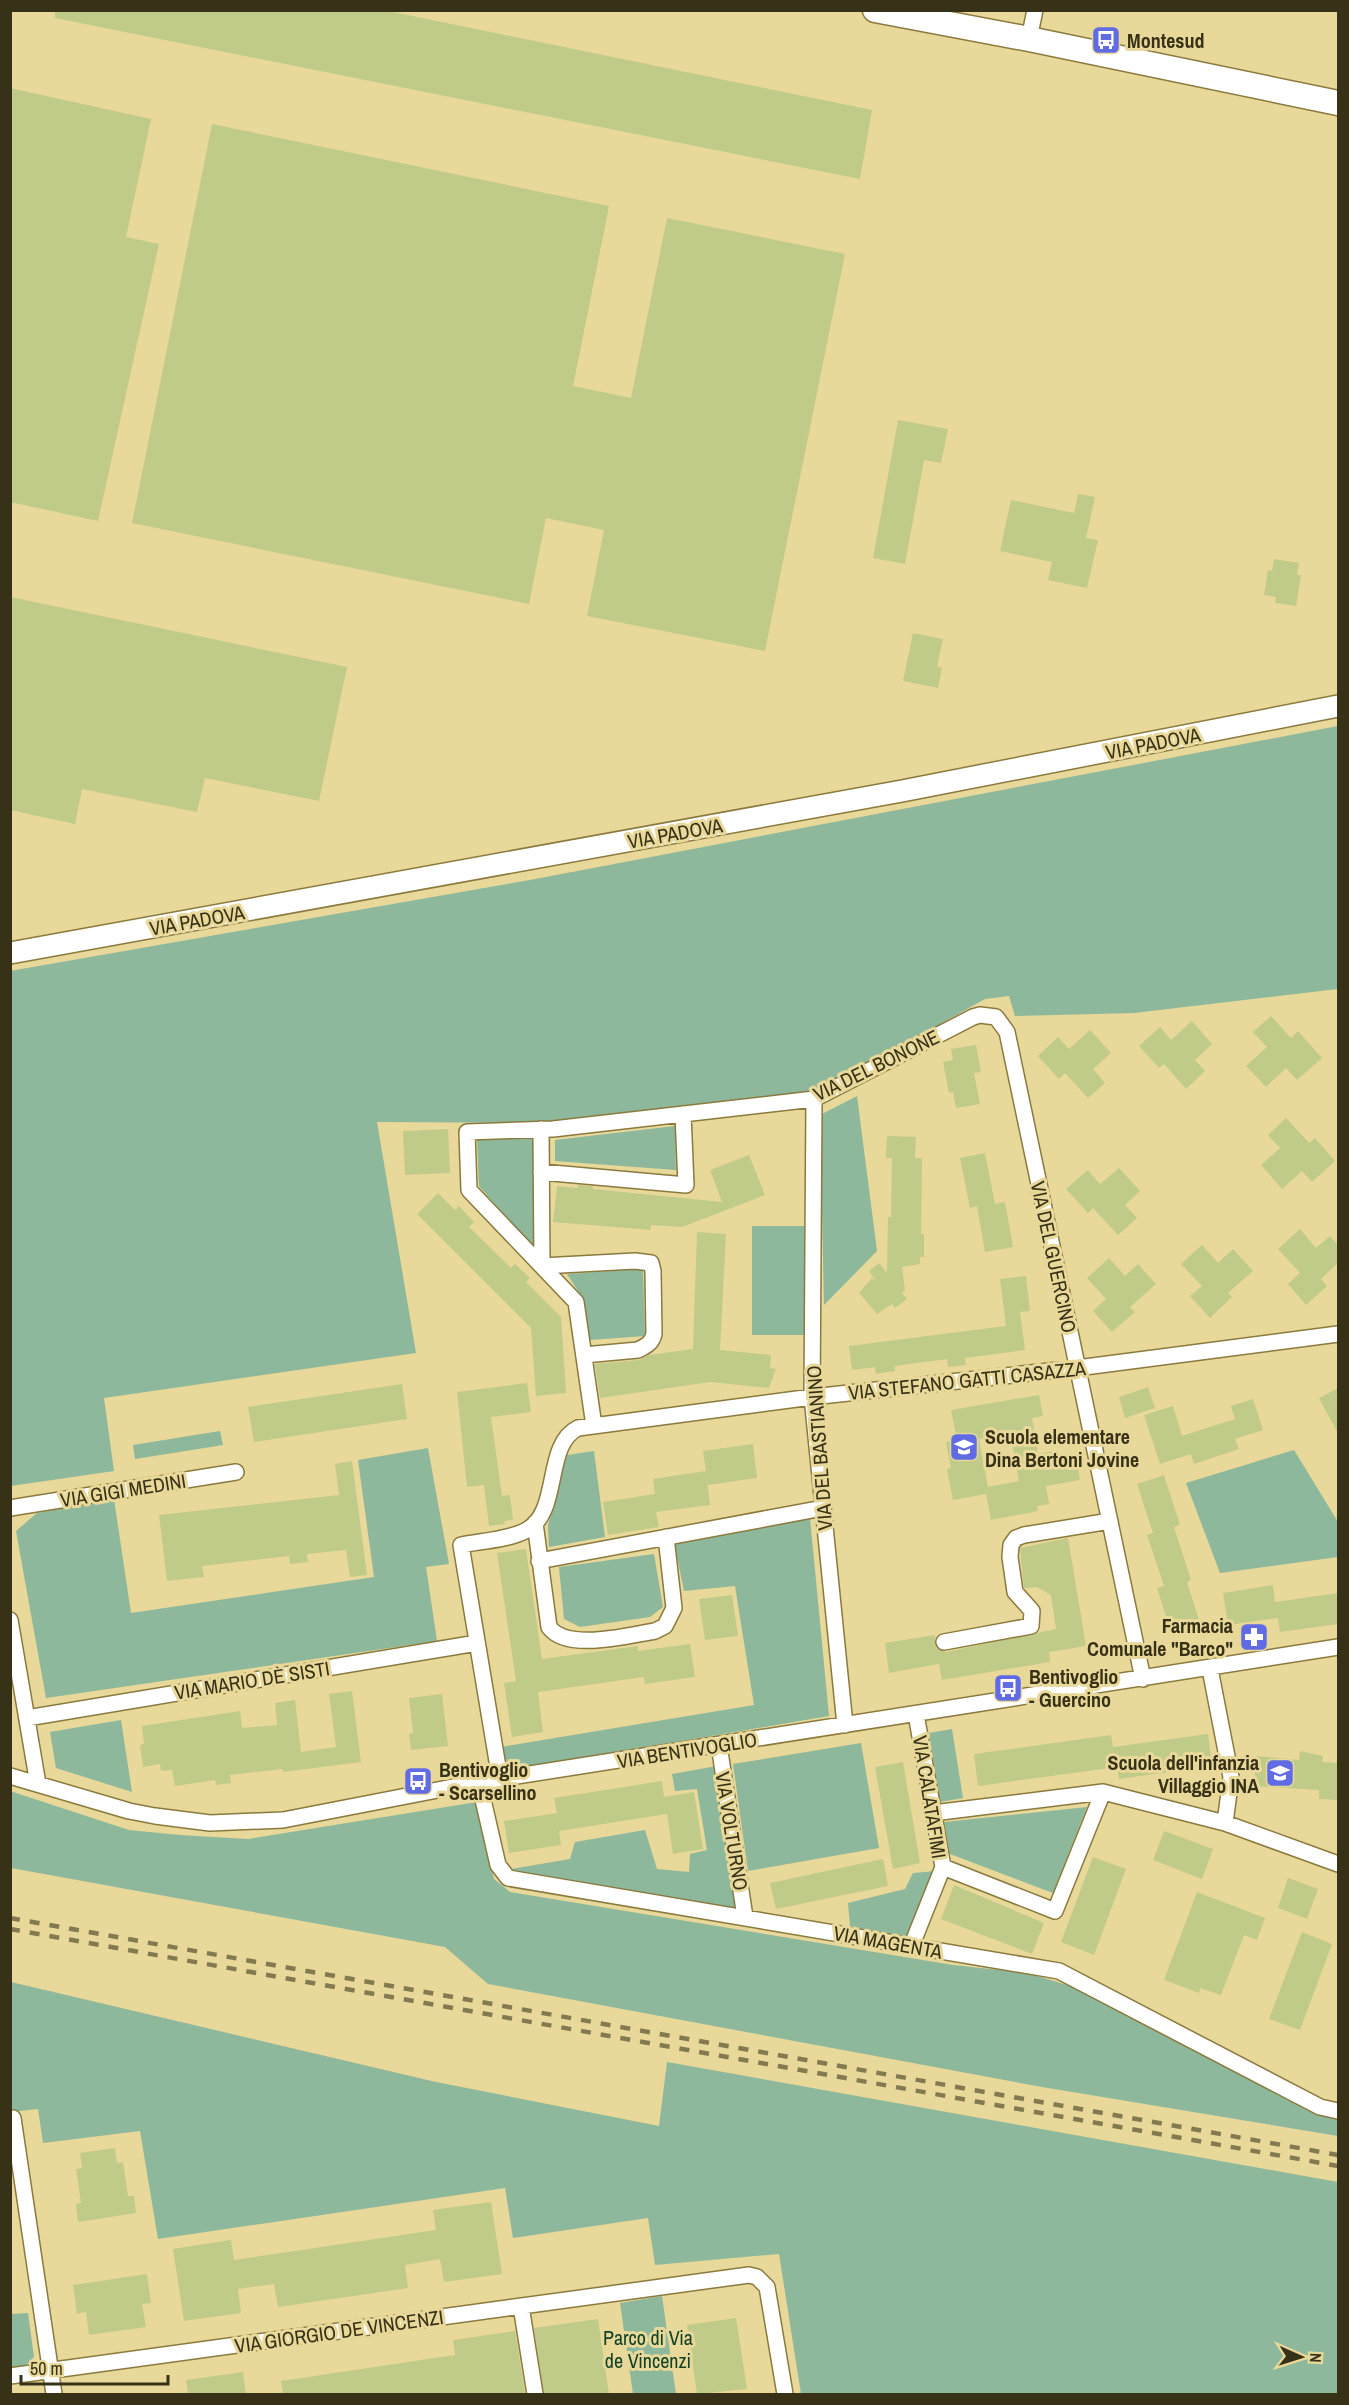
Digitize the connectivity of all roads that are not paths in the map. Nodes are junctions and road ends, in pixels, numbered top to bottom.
1 (875, 10) edge
2 (1035, 10) edge
3 (1029, 39) junction
4 (1338, 103) edge
5 (1338, 706) edge
6 (10, 953) edge
7 (960, 1023) joint
8 (814, 1099) junction
9 (683, 1114) junction
10 (541, 1129) junction
11 (541, 1172) junction
12 (542, 1266) junction
13 (1338, 1334) edge
14 (584, 1355) junction
15 (1077, 1368) junction
16 (812, 1397) junction
17 (594, 1426) junction
18 (236, 1472) dead end
19 (10, 1508) edge
20 (823, 1508) junction
21 (1110, 1521) junction
22 (535, 1523) junction
23 (666, 1537) junction
24 (539, 1561) junction
25 (10, 1620) edge
26 (944, 1642) dead end
27 (477, 1643) junction
28 (1338, 1647) edge
29 (1210, 1669) junction
30 (1143, 1679) junction
31 (916, 1714) junction
32 (27, 1718) junction
33 (845, 1725) junction
34 (718, 1745) junction
35 (10, 1776) edge
36 (500, 1779) junction
37 (479, 1782) junction
38 (38, 1784) junction
39 (1103, 1792) junction
40 (933, 1813) junction
41 (1225, 1823) junction
42 (1338, 1864) edge
43 (943, 1867) junction
44 (745, 1917) junction
45 (911, 1947) junction
46 (1338, 2111) edge
47 (13, 2118) dead end
48 (521, 2306) junction
49 (51, 2371) junction
50 (10, 2376) edge
51 (54, 2394) edge
52 (534, 2394) edge
53 (785, 2394) edge

1 - 3 main road
2 - 3 street
3 - 4 main road
5 - 6 main road, VIA PADOVA
7 - 8 street, VIA DEL BONONE
7 - 15 street, VIA DEL GUERCINO
8 - 9 street, VIA DEL BONONE
8 - 16 street, VIA DEL BASTIANINO
9 - 10 street, VIA DEL BONONE
9 - 11 street
10 - 11 street
10 - 12 street, VIA DEL BONONE
11 - 12 street
12 - 14 street
12 - 14 street
13 - 15 street, VIA STEFANO GATTI CASAZZA
14 - 17 street
15 - 16 street, VIA STEFANO GATTI CASAZZA
15 - 21 street, VIA DEL GUERCINO
16 - 17 street, VIA STEFANO GATTI CASAZZA
16 - 20 street, VIA DEL BASTIANINO
17 - 22 street, VIA STEFANO GATTI CASAZZA
18 - 19 street, VIA GIGI MEDINI
20 - 23 street
20 - 33 street, VIA DEL BASTIANINO
21 - 26 street
21 - 30 street, VIA DEL GUERCINO
22 - 24 street
22 - 27 street
23 - 24 street
23 - 24 street
25 - 32 street
27 - 32 street, VIA MARIO DÈ SISTI
27 - 36 street
28 - 29 street, VIA BENTIVOGLIO
29 - 30 street, VIA BENTIVOGLIO
29 - 41 street
30 - 31 street, VIA BENTIVOGLIO
31 - 33 street, VIA BENTIVOGLIO
31 - 40 street, VIA CALATAFIMI
32 - 38 street
33 - 34 street, VIA BENTIVOGLIO
34 - 36 street, VIA BENTIVOGLIO
34 - 44 street, VIA VOLTURNO
35 - 38 street, VIA BENTIVOGLIO
36 - 37 street, VIA BENTIVOGLIO
37 - 38 street, VIA BENTIVOGLIO
37 - 44 street, VIA MAGENTA
39 - 40 street
39 - 41 street
39 - 43 street
40 - 43 street, VIA CALATAFIMI
41 - 42 street
43 - 45 street, VIA CALATAFIMI
44 - 45 street, VIA MAGENTA
45 - 46 street, VIA MAGENTA
47 - 49 street
48 - 49 street, VIA GIORGIO DE VINCENZI
48 - 52 street
48 - 53 street, VIA GIORGIO DE VINCENZI
49 - 50 street, VIA GIORGIO DE VINCENZI
49 - 51 street

